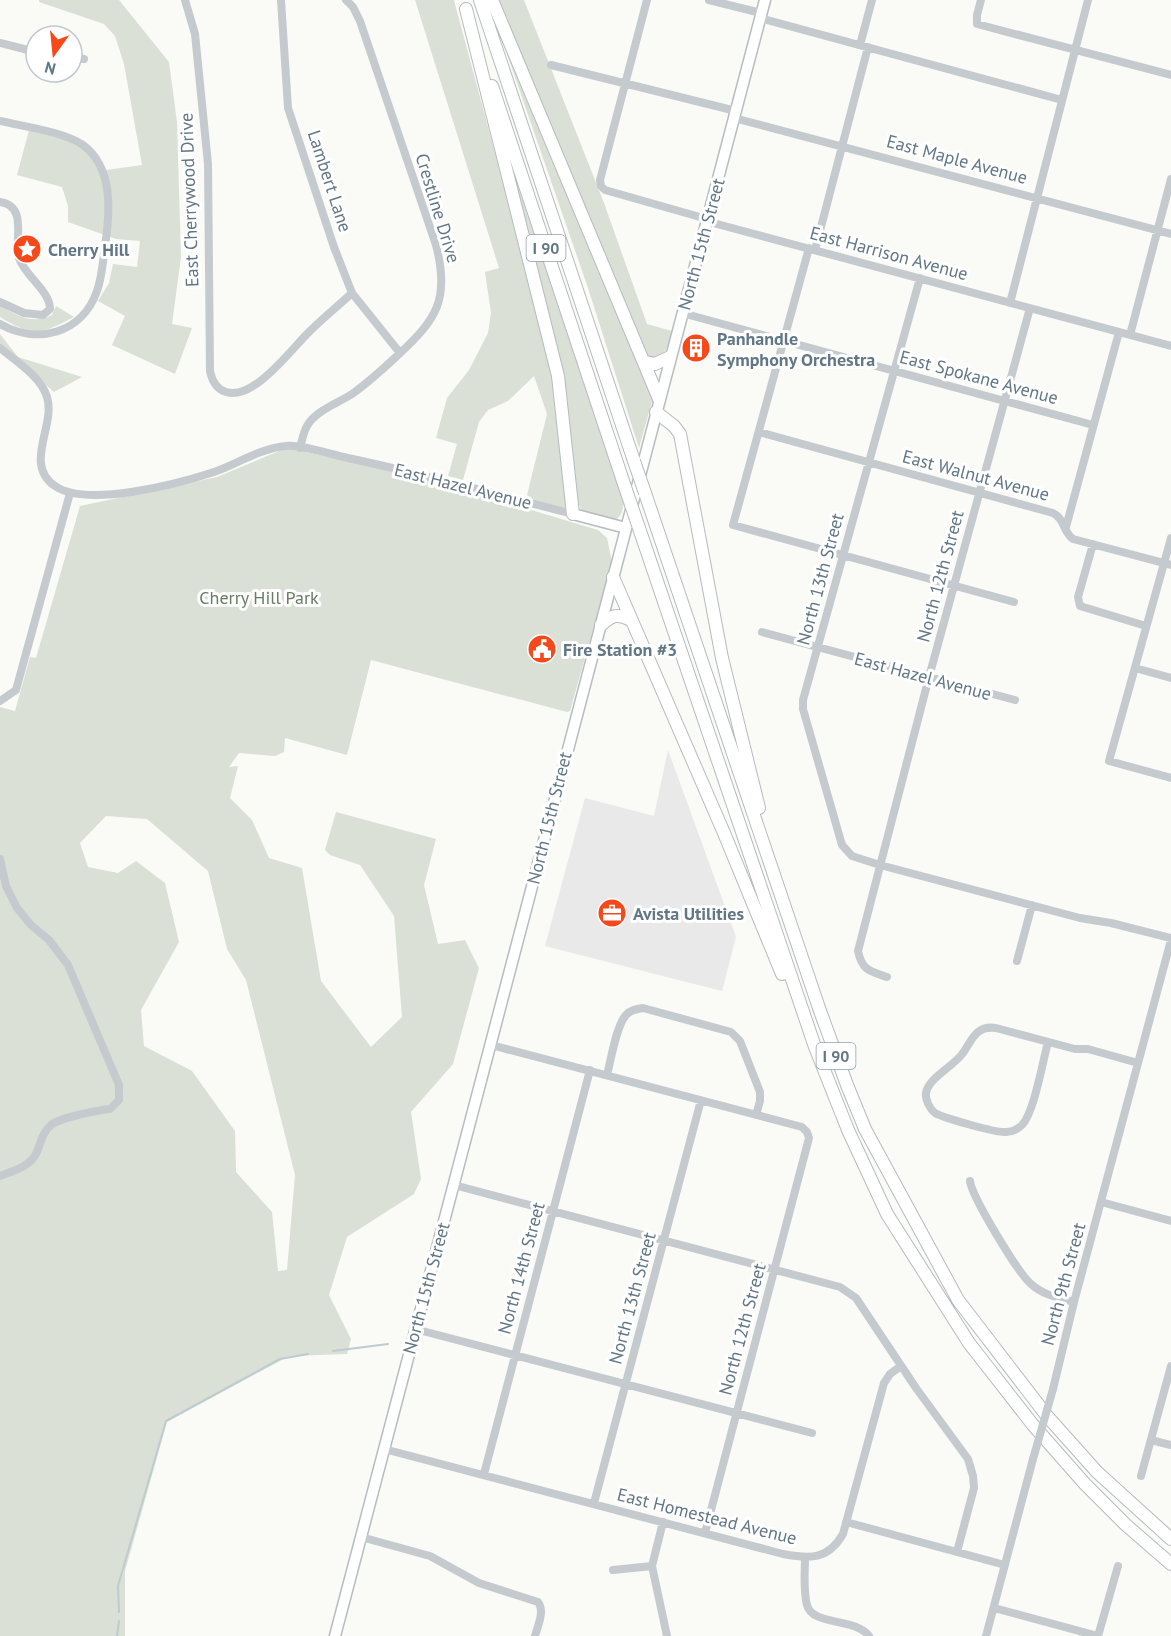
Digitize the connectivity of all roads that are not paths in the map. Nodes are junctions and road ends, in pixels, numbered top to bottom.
1 (185, 0) edge
2 (281, 0) edge
3 (345, 0) edge
4 (480, 0) edge
5 (492, 0) edge
6 (647, 0) edge
7 (709, 0) edge
8 (765, 0) edge
9 (872, 0) edge
10 (981, 0) edge
11 (1088, 0) edge
12 (465, 4) edge
13 (760, 16) junction
14 (0, 43) edge
15 (864, 46) junction
16 (24, 49) edge
17 (1076, 50) junction
18 (551, 65) dead end
19 (1171, 75) edge
20 (625, 84) junction
21 (1062, 100) junction
22 (735, 114) junction
23 (0, 121) edge
24 (842, 146) junction
25 (1171, 179) edge
26 (1036, 197) junction
27 (0, 202) edge
28 (708, 220) junction
29 (1157, 230) junction
30 (1171, 234) edge
31 (812, 249) junction
32 (920, 278) junction
33 (352, 293) junction
34 (0, 302) edge
35 (1010, 303) junction
36 (1030, 308) junction
37 (682, 313) junction
38 (0, 324) edge
39 (1119, 332) junction
40 (1130, 335) junction
41 (783, 341) junction
42 (1171, 346) edge
43 (0, 348) edge
44 (400, 353) junction
45 (670, 357) junction
46 (644, 362) junction
47 (894, 371) junction
48 (659, 399) junction
49 (1005, 401) junction
50 (656, 412) junction
51 (1093, 425) junction
52 (759, 432) junction
53 (300, 448) junction
54 (869, 462) junction
55 (70, 493) junction
56 (980, 493) junction
57 (573, 514) junction
58 (632, 526) junction
59 (1066, 527) junction
60 (1171, 538) edge
61 (1093, 544) junction
62 (843, 555) junction
63 (1168, 564) edge
64 (613, 577) junction
65 (954, 586) junction
66 (1014, 602) dead end
67 (631, 620) junction
68 (601, 625) junction
69 (1146, 626) junction
70 (762, 632) dead end
71 (818, 648) junction
72 (1135, 669) junction
73 (929, 677) junction
74 (1171, 678) edge
75 (1015, 700) dead end
76 (0, 701) edge
77 (1171, 778) edge
78 (0, 859) edge
79 (880, 865) junction
80 (771, 868) junction
81 (1032, 905) junction
82 (1171, 939) edge
83 (1017, 962) dead end
84 (886, 977) dead end
85 (1048, 1042) junction
86 (491, 1045) junction
87 (815, 1047) junction
88 (1138, 1063) junction
89 (590, 1070) junction
90 (607, 1075) junction
91 (701, 1100) junction
92 (756, 1115) junction
93 (0, 1176) edge
94 (970, 1180) dead end
95 (454, 1185) junction
96 (1101, 1202) junction
97 (553, 1211) junction
98 (1171, 1221) edge
99 (664, 1240) junction
100 (775, 1269) junction
101 (1074, 1302) junction
102 (415, 1329) junction
103 (515, 1355) junction
104 (901, 1366) junction
105 (1171, 1366) edge
106 (626, 1384) junction
107 (737, 1414) junction
108 (812, 1433) dead end
109 (1151, 1440) junction
110 (1171, 1445) edge
111 (384, 1449) junction
112 (484, 1474) junction
113 (1142, 1476) dead end
114 (594, 1503) junction
115 (663, 1522) junction
116 (846, 1522) junction
117 (705, 1533) junction
118 (361, 1537) junction
119 (1171, 1539) edge
120 (957, 1552) junction
121 (805, 1557) junction
122 (1171, 1564) edge
123 (1005, 1565) junction
124 (652, 1566) junction
125 (1118, 1566) dead end
126 (613, 1570) dead end
127 (994, 1608) junction
128 (335, 1636) edge
129 (535, 1636) edge
130 (668, 1636) edge
131 (868, 1636) edge
132 (986, 1636) edge
133 (1098, 1636) edge

1 - 33 street, East Cherrywood Drive
2 - 33 street, Lambert Lane
3 - 44 street, Crestline Drive
4 - 80 highway, I 90, bridge
5 - 46 highway, I 90
6 - 20 street
7 - 13 street
8 - 13 main road, North 15th Street
9 - 15 street
10 - 17 street
11 - 17 street
12 - 57 highway
12 - 58 highway, I 90, bridge
13 - 15 street
13 - 22 main road, North 15th Street
14 - 16 street
15 - 21 street
15 - 24 street
17 - 19 street
17 - 21 street
18 - 20 street, East Maple Avenue
20 - 22 street, East Maple Avenue
20 - 28 street, East Harrison Avenue
21 - 26 street
22 - 24 street, East Maple Avenue
22 - 28 main road, North 15th Street
23 - 38 street
24 - 26 street, East Maple Avenue
24 - 31 street
25 - 29 street
26 - 29 street, East Maple Avenue
26 - 35 street
27 - 34 street
28 - 31 street, East Harrison Avenue
28 - 37 main road, North 15th Street
29 - 30 street, East Maple Avenue
29 - 40 street
31 - 32 street, East Harrison Avenue
31 - 41 street
32 - 35 street, East Harrison Avenue
32 - 47 street, North 13th Street
33 - 44 street, Lambert Lane
35 - 36 street, East Harrison Avenue
36 - 39 street, East Harrison Avenue
36 - 49 street, North 12th Street
37 - 41 street, East Spokane Avenue
37 - 45 main road, North 15th Street
39 - 40 street, East Harrison Avenue
39 - 51 street
40 - 42 street, East Harrison Avenue
41 - 47 street, East Spokane Avenue
41 - 52 street
43 - 55 street
44 - 53 street, Crestline Drive
45 - 46 highway
45 - 48 main road, North 15th Street
46 - 48 highway, I 90
47 - 49 street, East Spokane Avenue
47 - 54 street, North 13th Street
48 - 50 main road, North 15th Street
49 - 51 street, East Spokane Avenue
49 - 56 street, North 12th Street
50 - 58 main road, North 15th Street
50 - 80 highway
51 - 59 street
52 - 54 street, East Walnut Avenue
52 - 62 street
53 - 55 street, East Hazel Avenue
53 - 57 street, East Hazel Avenue
54 - 56 street, East Walnut Avenue
54 - 62 street, North 13th Street
55 - 76 street
56 - 59 street, East Walnut Avenue
56 - 65 street, North 12th Street
57 - 58 main road, East Hazel Avenue
58 - 64 main road, North 15th Street
58 - 87 highway, I 90
59 - 61 street, East Walnut Avenue
60 - 63 street
61 - 63 street, East Walnut Avenue
61 - 69 street
62 - 65 street
62 - 71 street, North 13th Street
63 - 69 street
64 - 67 highway, I 90
64 - 68 main road, North 15th Street
65 - 66 street
65 - 73 street, North 12th Street
67 - 68 highway
67 - 87 highway, I 90
68 - 86 main road, North 15th Street
69 - 72 street
70 - 71 street, East Hazel Avenue
71 - 73 street, East Hazel Avenue
71 - 79 street, North 13th Street
72 - 74 street
72 - 77 street
73 - 75 street, East Hazel Avenue
73 - 79 street, North 12th Street
78 - 93 street
79 - 81 street, North 13th Street
79 - 84 street, North 12th Street
80 - 119 highway, I 90
81 - 82 street, North 13th Street
81 - 83 street
82 - 88 street, North 9th Street
85 - 85 street
85 - 88 street
86 - 89 street
86 - 95 main road, North 15th Street
87 - 122 highway, I 90
88 - 96 street, North 9th Street
89 - 90 street
89 - 97 street, North 14th Street
90 - 91 street
90 - 92 street
91 - 92 street
91 - 99 street, North 13th Street
92 - 100 street, North 12th Street
94 - 101 street
95 - 97 street
95 - 102 main road, North 15th Street
96 - 98 street
96 - 101 street, North 9th Street
97 - 99 street
97 - 103 street, North 14th Street
99 - 100 street
99 - 106 street, North 13th Street
100 - 104 street
100 - 107 street, North 12th Street
101 - 123 street, North 9th Street, bridge
102 - 103 street
102 - 111 main road, North 15th Street
103 - 106 street
103 - 112 street, North 14th Street
104 - 116 street, East Homestead Avenue
104 - 120 street
105 - 109 street
106 - 107 street
106 - 114 street, North 13th Street
107 - 108 street
107 - 117 street, North 12th Street
109 - 110 street
109 - 113 street
111 - 112 street, East Homestead Avenue
111 - 118 main road, North 15th Street
112 - 114 street, East Homestead Avenue
114 - 115 street, East Homestead Avenue
115 - 117 street, East Homestead Avenue
115 - 124 street
116 - 120 street
116 - 121 street, East Homestead Avenue
117 - 121 street, East Homestead Avenue
118 - 128 main road, North 15th Street
118 - 129 street
120 - 123 street
121 - 131 street
123 - 127 street, North 9th Street
124 - 126 street
124 - 130 street
125 - 133 street
127 - 132 street, North 9th Street
127 - 133 street

